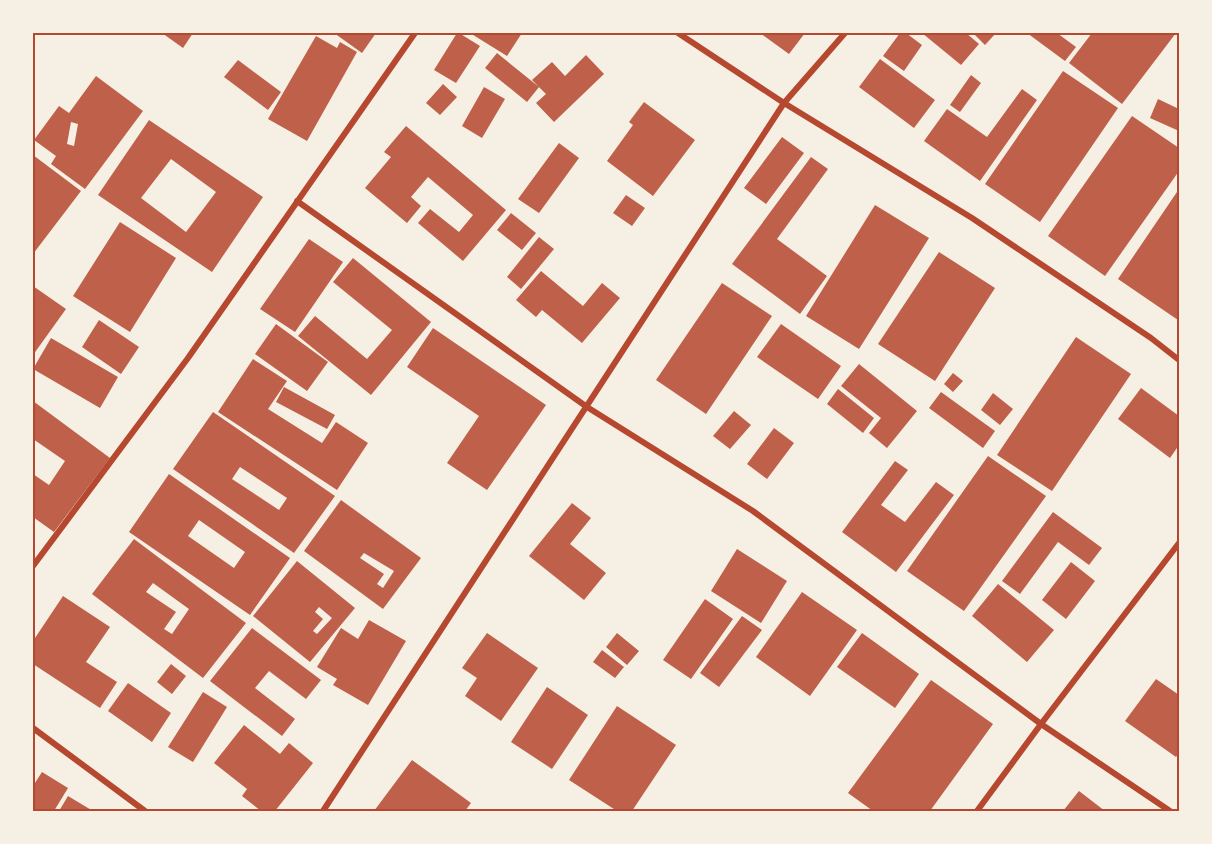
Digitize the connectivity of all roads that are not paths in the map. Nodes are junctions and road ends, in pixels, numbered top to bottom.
1 (415, 33) edge
2 (678, 33) edge
3 (845, 33) edge
4 (784, 103) junction
5 (297, 201) junction
6 (1179, 360) edge
7 (586, 407) junction
8 (1179, 543) edge
9 (33, 566) edge
10 (1041, 724) junction
11 (33, 728) edge
12 (144, 811) edge
13 (323, 811) edge
14 (977, 811) edge
15 (1170, 811) edge

1 - 5 street
2 - 4 street
3 - 4 street
4 - 6 street
4 - 7 street
5 - 7 street
5 - 9 street
7 - 10 street
7 - 13 street
8 - 10 street
10 - 14 street
10 - 15 street
11 - 12 street

